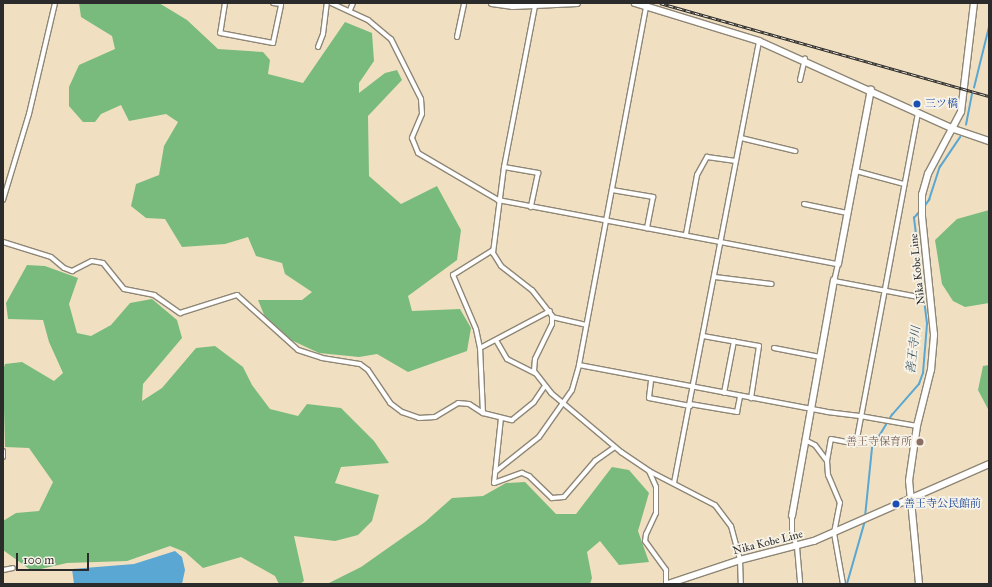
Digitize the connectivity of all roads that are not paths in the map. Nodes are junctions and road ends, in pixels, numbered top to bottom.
1 (55, 3) edge
2 (225, 3) edge
3 (273, 3) edge
4 (327, 3) edge
5 (331, 3) edge
6 (353, 3) edge
7 (464, 3) edge
8 (492, 3) edge
9 (577, 3) edge
10 (635, 3) edge
11 (974, 3) edge
12 (281, 4) edge
13 (534, 6) junction
14 (646, 6) junction
15 (350, 10) junction
16 (457, 37) dead end
17 (759, 41) junction
18 (318, 47) dead end
19 (805, 59) junction
20 (800, 80) dead end
21 (871, 90) junction
22 (918, 113) junction
23 (954, 129) junction
24 (741, 138) junction
25 (989, 141) edge
26 (795, 151) dead end
27 (736, 160) junction
28 (504, 167) junction
29 (856, 171) junction
30 (904, 184) junction
31 (612, 190) junction
32 (3, 200) edge
33 (498, 200) junction
34 (804, 204) dead end
35 (531, 207) junction
36 (848, 213) junction
37 (605, 220) junction
38 (647, 228) junction
39 (686, 234) junction
40 (3, 242) edge
41 (722, 242) junction
42 (493, 250) junction
43 (838, 264) junction
44 (715, 277) junction
45 (834, 280) junction
46 (772, 284) dead end
47 (884, 290) junction
48 (919, 297) dead end
49 (550, 311) junction
50 (552, 317) junction
51 (586, 325) junction
52 (703, 336) junction
53 (496, 340) junction
54 (734, 341) junction
55 (480, 348) junction
56 (774, 348) dead end
57 (820, 357) junction
58 (579, 365) junction
59 (536, 373) junction
60 (651, 380) junction
61 (544, 387) junction
62 (692, 388) junction
63 (724, 393) junction
64 (740, 396) junction
65 (751, 398) junction
66 (563, 404) junction
67 (690, 405) junction
68 (811, 410) junction
69 (483, 413) junction
70 (860, 416) junction
71 (501, 418) junction
72 (917, 426) junction
73 (805, 440) junction
74 (615, 447) junction
75 (3, 451) edge
76 (3, 457) edge
77 (827, 461) junction
78 (989, 464) edge
79 (649, 471) junction
80 (495, 472) junction
81 (674, 484) junction
82 (909, 500) junction
83 (792, 516) joint
84 (834, 533) junction
85 (797, 547) junction
86 (740, 560) junction
87 (13, 568) dead end
88 (3, 570) edge
89 (667, 584) edge
90 (741, 584) edge
91 (800, 584) edge
92 (843, 584) edge
93 (918, 584) edge

1 - 32 street
2 - 12 street
3 - 12 street
4 - 18 street
5 - 15 street
6 - 15 street
7 - 16 street
8 - 13 street
9 - 13 street
10 - 14 street
11 - 23 street, Nika Kobe Line
13 - 28 street
14 - 17 street
14 - 31 street
15 - 33 street
17 - 19 street
17 - 24 street
19 - 20 street
19 - 21 street
21 - 22 street
21 - 29 street
22 - 23 street
22 - 30 street
23 - 25 street
23 - 72 street, Nika Kobe Line
24 - 26 street
24 - 27 street
27 - 39 street
27 - 41 street
28 - 33 street
28 - 35 street
29 - 30 street
29 - 36 street
30 - 47 street
31 - 37 street
31 - 38 street
33 - 35 street
33 - 42 street
34 - 36 street
35 - 37 street
36 - 43 street
37 - 38 street
37 - 51 street
38 - 39 street
39 - 41 street
40 - 69 street
41 - 43 street
41 - 44 street
42 - 49 street
42 - 55 street
43 - 45 street
44 - 46 street
44 - 52 street
45 - 47 street
45 - 57 street
47 - 48 street
47 - 70 street
49 - 50 street
49 - 53 street
50 - 51 street
50 - 59 street
51 - 58 street
52 - 54 street
52 - 62 street
53 - 55 street
53 - 59 street
54 - 63 street
54 - 65 street
55 - 69 street
56 - 57 street
57 - 68 street
58 - 60 street
58 - 66 street
59 - 61 street
60 - 62 street
60 - 67 street
61 - 66 street
61 - 71 street
62 - 63 street
62 - 67 street
63 - 64 street
64 - 65 street
64 - 67 street
65 - 68 street
66 - 74 street
66 - 80 street
67 - 81 street
68 - 70 street
68 - 73 street
69 - 71 street
70 - 72 street
70 - 77 street
71 - 80 street
72 - 82 street, Nika Kobe Line
73 - 77 street
73 - 83 street
74 - 79 street
74 - 80 street
75 - 76 street
77 - 84 street
78 - 82 street
79 - 81 street
79 - 89 street
81 - 86 street
82 - 84 street, Nika Kobe Line
82 - 93 street
83 - 85 street
84 - 85 street, Nika Kobe Line
84 - 92 street
85 - 86 street, Nika Kobe Line
85 - 91 street
86 - 89 street, Nika Kobe Line
86 - 90 street
87 - 88 street

